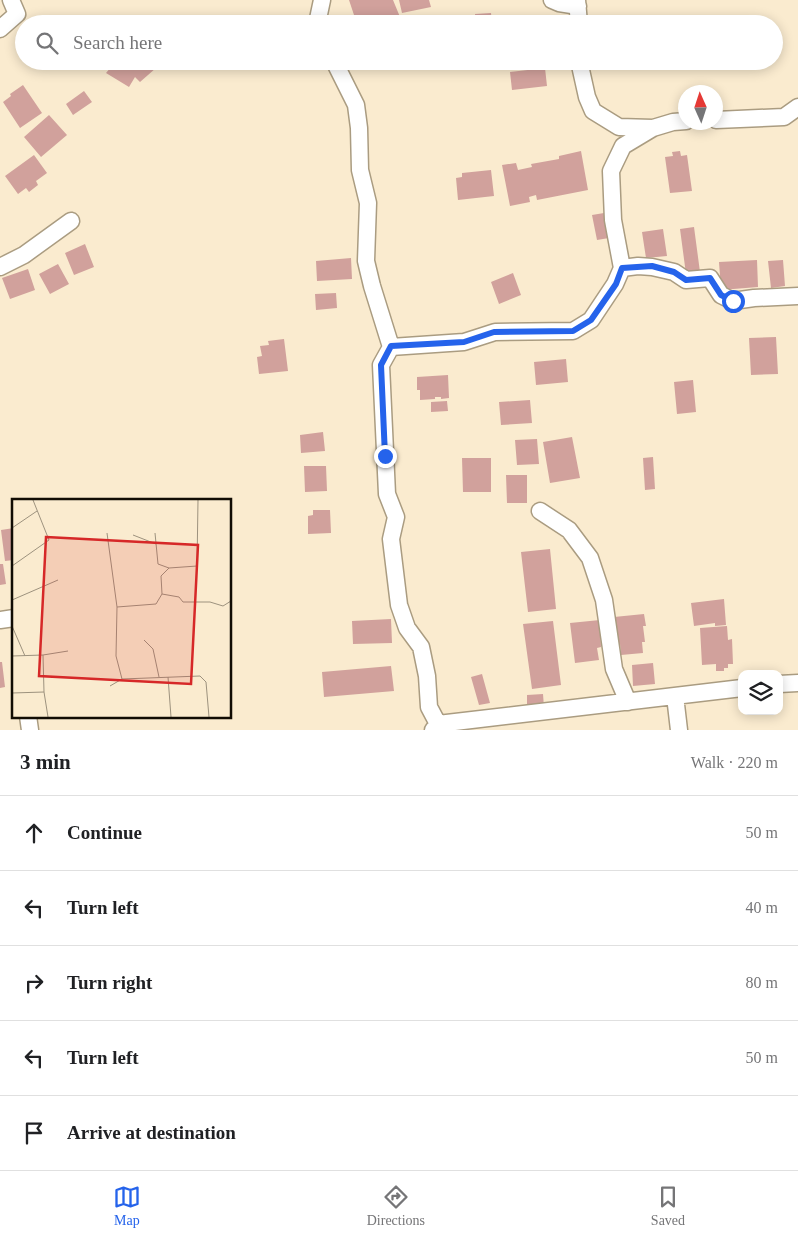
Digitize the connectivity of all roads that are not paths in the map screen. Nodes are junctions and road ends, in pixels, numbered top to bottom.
1 (11, 0) edge
2 (322, 0) edge
3 (552, 0) edge
4 (578, 3) edge
5 (16, 15) edge
6 (319, 15) edge
7 (15, 16) edge
8 (0, 29) edge
9 (338, 70) edge
10 (581, 70) edge
11 (798, 107) edge
12 (723, 120) edge
13 (678, 121) edge
14 (653, 128) junction
15 (71, 221) dead end
16 (0, 267) edge
17 (622, 268) junction
18 (798, 296) edge
19 (391, 346) junction
20 (540, 511) dead end
21 (798, 683) edge
22 (783, 684) edge
23 (738, 688) edge
24 (675, 696) junction
25 (628, 702) junction
26 (435, 727) edge
27 (679, 730) edge

1 - 5 street
2 - 6 street
3 - 4 street
7 - 8 street
9 - 19 street
10 - 14 street
11 - 12 street
13 - 14 street
14 - 17 street
15 - 16 street
17 - 18 street
17 - 19 street
19 - 26 street
20 - 25 street
21 - 22 street
23 - 24 street
24 - 25 street
24 - 27 street
25 - 26 street

